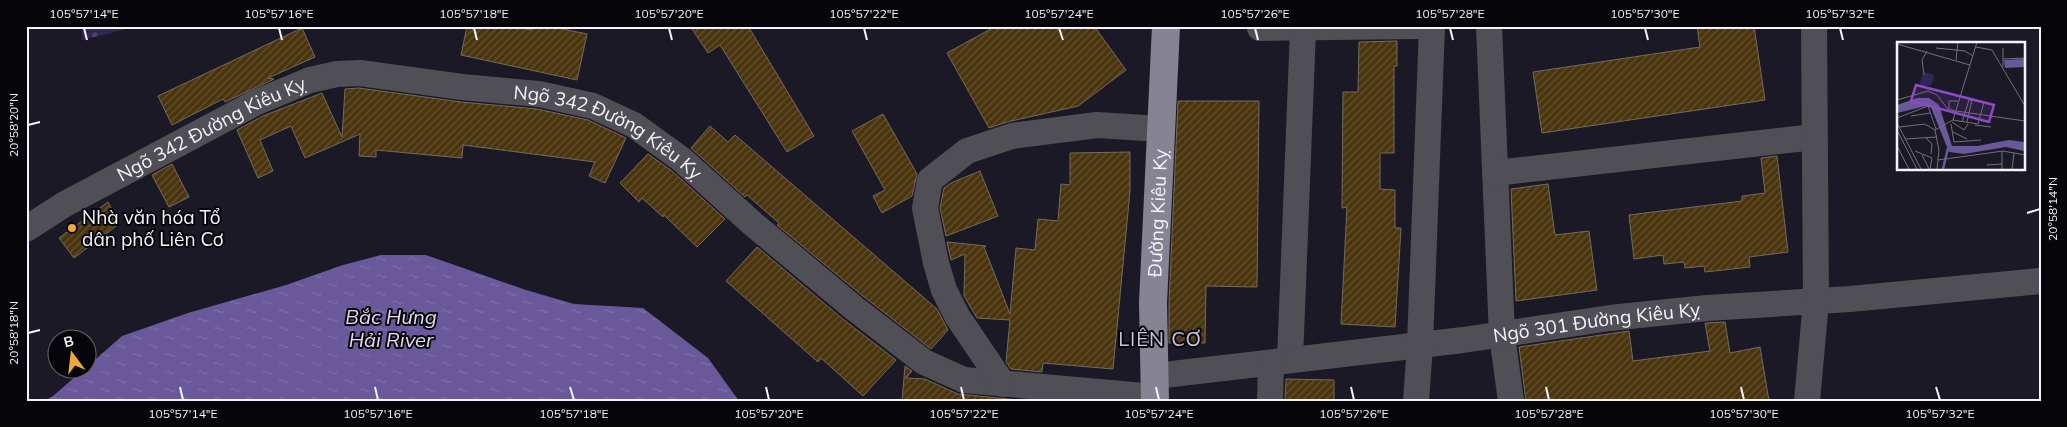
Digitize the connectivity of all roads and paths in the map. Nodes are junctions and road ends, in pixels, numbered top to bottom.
1 (1166, 26) edge
2 (1417, 26) edge
3 (1432, 26) edge
4 (1489, 26) edge
5 (1814, 26) edge
6 (1260, 28) dead end
7 (1303, 29) junction
8 (1161, 129) junction
9 (1814, 137) junction
10 (1496, 173) junction
11 (26, 229) edge
12 (2041, 281) edge
13 (1816, 301) junction
14 (1502, 335) junction
15 (1420, 345) junction
16 (1280, 362) junction
17 (1004, 384) junction
18 (1155, 391) edge
19 (1270, 401) edge
20 (1416, 401) edge
21 (1511, 401) edge
22 (1807, 401) edge

1 - 8 main road, Đường Kiêu Kỵ
2 - 7 street
3 - 15 street
4 - 10 street
5 - 9 street
6 - 7 street
7 - 16 street
8 - 17 street
8 - 18 main road, Đường Kiêu Kỵ
9 - 10 street
9 - 13 street
10 - 14 street
11 - 17 street, Ngõ 342 Đường Kiêu Kỵ
12 - 13 street, Ngõ 301 Đường Kiêu Kỵ
13 - 14 street, Ngõ 301 Đường Kiêu Kỵ
13 - 22 street
14 - 15 street, Ngõ 301 Đường Kiêu Kỵ
14 - 21 street
15 - 16 street, Ngõ 301 Đường Kiêu Kỵ
15 - 20 street
16 - 18 street, Ngõ 301 Đường Kiêu Kỵ
16 - 19 street
17 - 18 street, Ngõ 342 Đường Kiêu Kỵ

